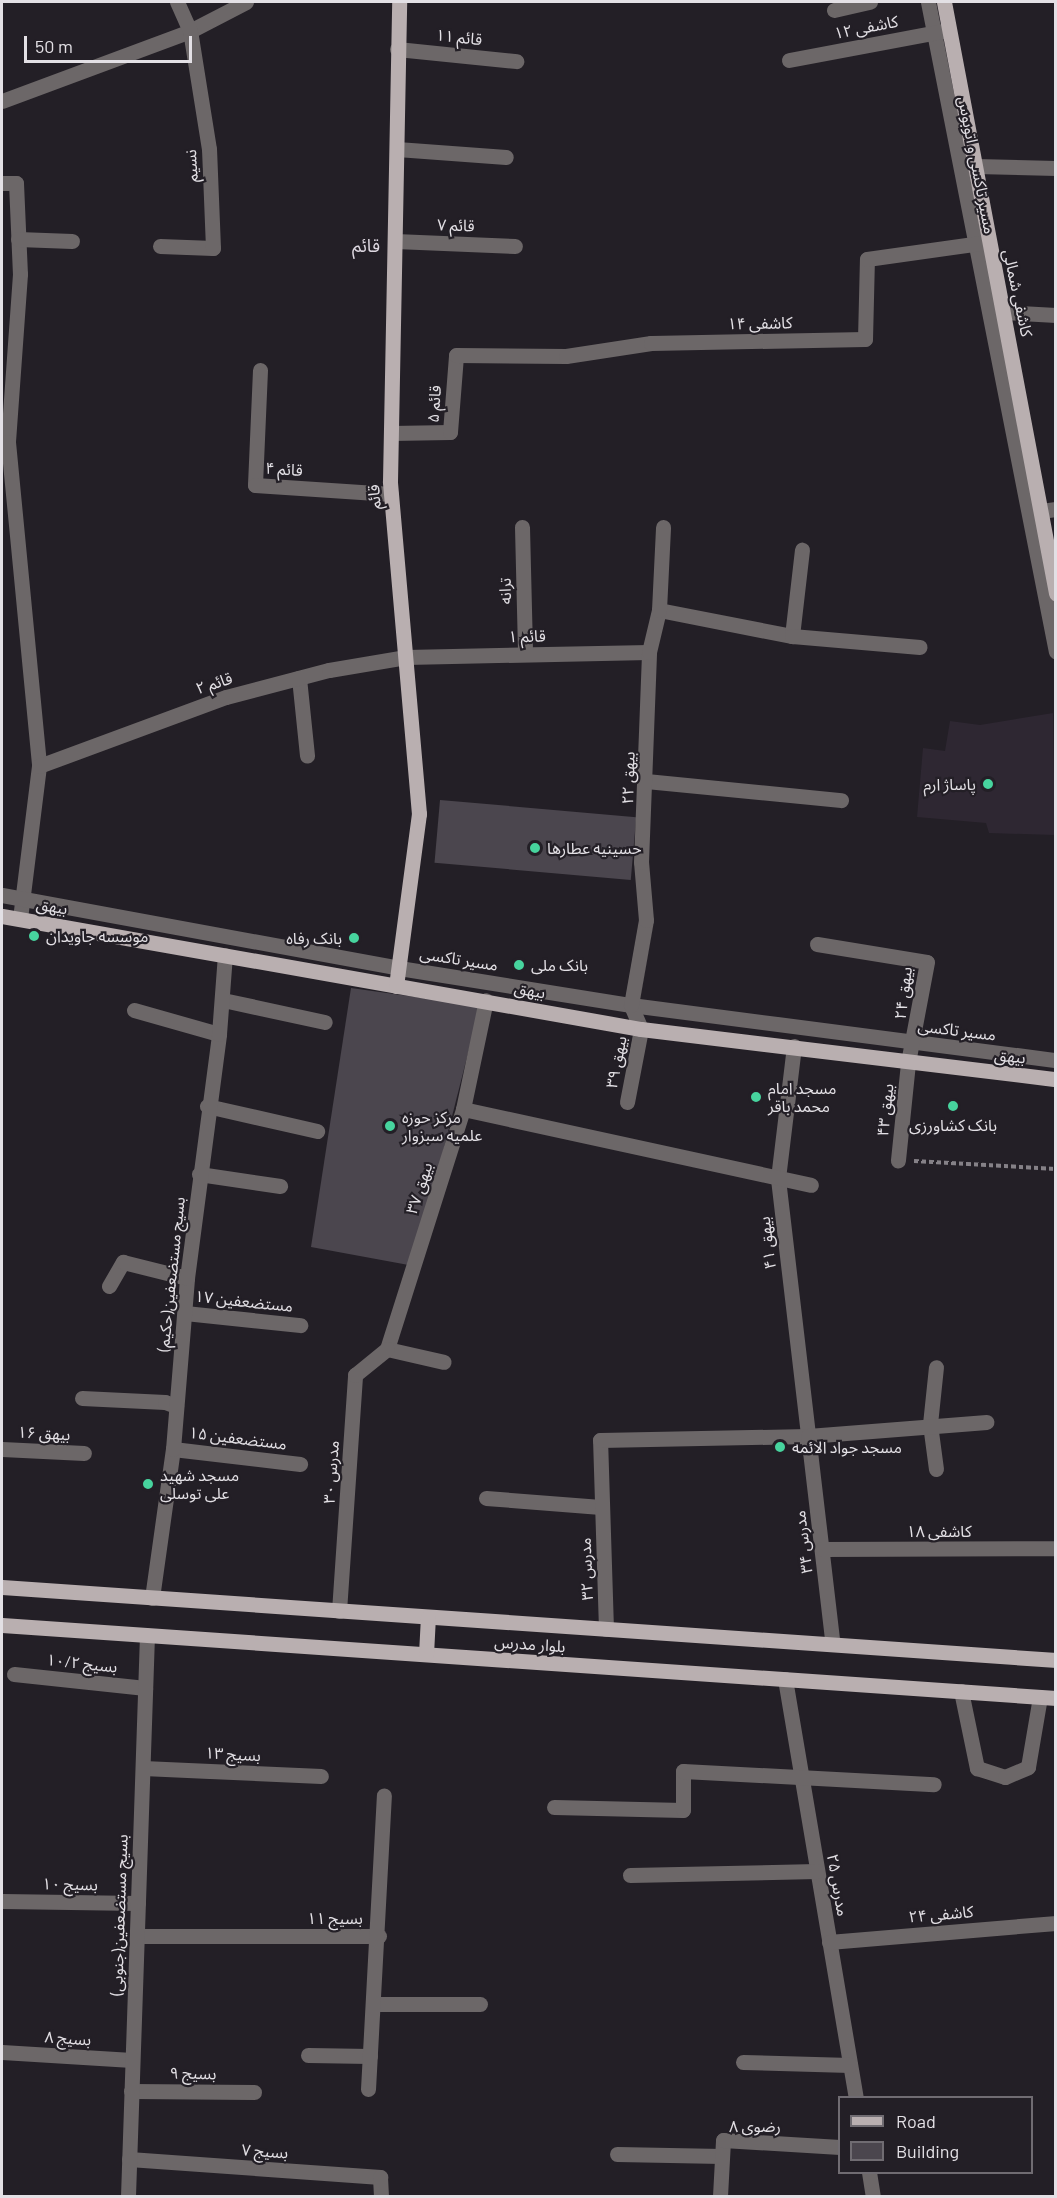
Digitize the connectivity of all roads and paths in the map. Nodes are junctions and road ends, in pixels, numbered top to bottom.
1 (177, 2) edge
2 (246, 2) edge
3 (399, 2) edge
4 (870, 2) edge
5 (928, 2) edge
6 (944, 2) edge
7 (834, 10) dead end
8 (949, 29) junction
9 (190, 31) junction
10 (934, 32) junction
11 (398, 49) junction
12 (789, 60) dead end
13 (516, 61) dead end
14 (2, 101) edge
15 (398, 149) junction
16 (506, 157) dead end
17 (976, 166) junction
18 (1056, 168) edge
19 (2, 183) edge
20 (18, 239) junction
21 (72, 241) dead end
22 (395, 241) junction
23 (981, 244) junction
24 (160, 246) dead end
25 (515, 246) dead end
26 (1004, 312) junction
27 (1056, 315) edge
28 (456, 355) joint
29 (260, 370) dead end
30 (391, 432) junction
31 (391, 494) junction
32 (1048, 510) edge
33 (522, 527) dead end
34 (663, 527) dead end
35 (801, 550) dead end
36 (1056, 593) edge
37 (659, 610) junction
38 (792, 636) junction
39 (920, 647) dead end
40 (649, 652) junction
41 (1056, 652) edge
42 (525, 654) junction
43 (406, 657) junction
44 (299, 678) junction
45 (307, 756) dead end
46 (39, 766) junction
47 (646, 781) junction
48 (841, 800) dead end
49 (2, 895) edge
50 (22, 898) junction
51 (2, 916) edge
52 (20, 918) junction
53 (817, 944) dead end
54 (225, 955) junction
55 (399, 968) junction
56 (396, 986) junction
57 (223, 1000) junction
58 (486, 1000) junction
59 (631, 1005) junction
60 (134, 1010) dead end
61 (325, 1022) dead end
62 (641, 1029) junction
63 (219, 1034) junction
64 (914, 1043) junction
65 (794, 1046) junction
66 (1056, 1060) edge
67 (908, 1063) junction
68 (1056, 1079) edge
69 (627, 1102) dead end
70 (207, 1106) junction
71 (463, 1109) junction
72 (317, 1131) dead end
73 (898, 1160) joint
74 (1056, 1169) edge
75 (199, 1174) junction
76 (778, 1179) junction
77 (811, 1185) dead end
78 (280, 1186) dead end
79 (187, 1278) junction
80 (109, 1286) dead end
81 (185, 1313) junction
82 (300, 1324) dead end
83 (387, 1349) junction
84 (444, 1362) dead end
85 (936, 1366) dead end
86 (82, 1398) dead end
87 (176, 1406) junction
88 (986, 1422) dead end
89 (930, 1425) junction
90 (808, 1436) junction
91 (2, 1449) edge
92 (172, 1449) junction
93 (84, 1454) dead end
94 (300, 1464) dead end
95 (936, 1469) dead end
96 (486, 1498) dead end
97 (601, 1507) junction
98 (1056, 1548) edge
99 (822, 1549) junction
100 (2, 1587) edge
101 (152, 1598) junction
102 (339, 1611) junction
103 (428, 1617) junction
104 (2, 1625) edge
105 (606, 1629) junction
106 (147, 1635) junction
107 (832, 1644) junction
108 (426, 1654) junction
109 (1056, 1660) edge
110 (14, 1674) dead end
111 (785, 1679) junction
112 (145, 1688) junction
113 (960, 1691) junction
114 (1048, 1697) edge
115 (143, 1768) junction
116 (321, 1776) dead end
117 (801, 1778) junction
118 (934, 1784) dead end
119 (384, 1795) dead end
120 (554, 1807) dead end
121 (817, 1871) junction
122 (630, 1875) dead end
123 (2, 1901) edge
124 (138, 1903) junction
125 (1056, 1923) edge
126 (137, 1936) junction
127 (379, 1936) junction
128 (829, 1942) junction
129 (374, 2004) junction
130 (480, 2004) dead end
131 (2, 2052) edge
132 (308, 2055) dead end
133 (370, 2056) junction
134 (132, 2060) junction
135 (742, 2062) dead end
136 (850, 2065) junction
137 (368, 2089) dead end
138 (131, 2091) junction
139 (254, 2092) dead end
140 (856, 2096) edge
141 (838, 2146) edge
142 (617, 2154) dead end
143 (722, 2156) junction
144 (129, 2159) junction
145 (869, 2174) edge
146 (128, 2196) edge
147 (381, 2196) edge
148 (720, 2196) edge
149 (873, 2196) edge

1 - 9 street
2 - 9 street
3 - 11 main road, قائم
4 - 7 street, کاشفی ۱۲
5 - 10 street, مسیر تاکسی و اتوبوس
6 - 8 main road, کاشفی شمالی
8 - 10 street, کاشفی ۱۲
8 - 17 main road, کاشفی شمالی
9 - 14 street
9 - 24 street, نسیم
10 - 12 street, کاشفی ۱۲
10 - 23 street, مسیر تاکسی و اتوبوس
11 - 13 street, قائم ۱۱
11 - 15 main road, قائم
15 - 16 street
15 - 22 main road, قائم
17 - 18 street
17 - 23 main road, کاشفی شمالی
19 - 20 street
20 - 21 street
20 - 46 street
22 - 25 street, قائم ۷
22 - 30 main road, قائم
23 - 26 main road, کاشفی شمالی
23 - 28 street, کاشفی ۱۴
23 - 41 street, مسیر تاکسی و اتوبوس
26 - 27 street
26 - 32 main road, کاشفی شمالی
28 - 30 street, قائم ۵
29 - 31 street, قائم ۴
30 - 31 main road, قائم
31 - 43 main road, قائم
32 - 36 main road, کاشفی شمالی
33 - 42 street, ترانه
34 - 37 street, بیهق ۲۲
35 - 38 street
37 - 38 street
37 - 40 street, بیهق ۲۲
38 - 39 street
40 - 42 street, قائم ۱
40 - 47 street, بیهق ۲۲
42 - 43 street, قائم ۱
43 - 44 street, قائم ۲
43 - 55 main road, قائم
44 - 45 street
44 - 46 street, قائم ۲
46 - 50 street
47 - 48 street
47 - 59 street, بیهق ۲۲
49 - 50 street, مسیر تاکسی
50 - 52 street
50 - 55 street, مسیر تاکسی
51 - 52 main road, بیهق
52 - 54 main road, بیهق
53 - 64 street, بیهق ۲۴
54 - 56 main road, بیهق
54 - 57 street, بسیج مستضعفین(حکیم)
55 - 56 main road, قائم
55 - 59 street, مسیر تاکسی
56 - 58 main road, بیهق
57 - 61 street
57 - 63 street, بسیج مستضعفین(حکیم)
58 - 62 main road, بیهق
58 - 71 street, بیهق ۳۷
59 - 62 street
59 - 64 street, مسیر تاکسی
60 - 63 street
62 - 65 main road, بیهق
62 - 69 street, بیهق ۳۹
63 - 70 street, بسیج مستضعفین(حکیم)
64 - 66 street, مسیر تاکسی
64 - 67 street, بیهق ۲۴
65 - 67 main road, بیهق
65 - 76 street, بیهق ۴۱
67 - 68 main road, بیهق
67 - 73 street, بیهق ۴۳
70 - 72 street
70 - 75 street, بسیج مستضعفین(حکیم)
71 - 76 street
71 - 83 street, بیهق ۳۷
73 - 74 path
75 - 78 street
75 - 79 street, بسیج مستضعفین(حکیم)
76 - 77 street
76 - 90 street, بیهق ۴۱
79 - 80 street
79 - 81 street, بسیج مستضعفین(حکیم)
81 - 82 street, مستضعفین ۱۷
81 - 87 street, بسیج مستضعفین(حکیم)
83 - 84 street
83 - 102 street, مدرس ۳۰
85 - 89 street
86 - 87 street
87 - 92 street, بسیج مستضعفین(حکیم)
88 - 89 street
89 - 90 street
89 - 95 street
90 - 97 street, مدرس ۳۲
90 - 99 street, مدرس ۳۴
91 - 93 street, بیهق ۱۶
92 - 94 street, مستضعفین ۱۵
92 - 101 street, بسیج مستضعفین(حکیم)
96 - 97 street
97 - 105 street, مدرس ۳۲
98 - 99 street, کاشفی ۱۸
99 - 107 street, مدرس ۳۴
100 - 101 main road, بلوار مدرس
101 - 102 main road, بلوار مدرس
102 - 103 main road, بلوار مدرس
103 - 105 main road, بلوار مدرس
103 - 108 main road
104 - 106 main road, بلوار مدرس
105 - 107 main road, بلوار مدرس
106 - 108 main road, بلوار مدرس
106 - 112 street, بسیج مستضعفین(جنوبی)
107 - 109 main road, بلوار مدرس
108 - 111 main road, بلوار مدرس
110 - 112 street, بسیج ۱۰/۲
111 - 113 main road, بلوار مدرس
111 - 117 street, مدرس ۲۵
112 - 115 street, بسیج مستضعفین(جنوبی)
113 - 114 main road, بلوار مدرس
113 - 114 street
115 - 116 street, بسیج ۱۳
115 - 124 street, بسیج مستضعفین(جنوبی)
117 - 118 street
117 - 120 street
117 - 121 street, مدرس ۲۵
119 - 127 street
121 - 122 street
121 - 128 street, مدرس ۲۵
123 - 124 street, بسیج ۱۰
124 - 126 street, بسیج مستضعفین(جنوبی)
125 - 128 street, کاشفی ۲۴
126 - 127 street, بسیج ۱۱
126 - 134 street, بسیج مستضعفین(جنوبی)
127 - 129 street, بسیج ۱۱
128 - 136 street, مدرس ۲۵
129 - 130 street
129 - 133 street, بسیج ۱۱
131 - 134 street, بسیج ۸
132 - 133 street
133 - 137 street, بسیج ۱۱
134 - 138 street, بسیج مستضعفین(جنوبی)
135 - 136 street
136 - 140 street, مدرس ۲۵
138 - 139 street, بسیج ۹
138 - 144 street, بسیج مستضعفین(جنوبی)
141 - 143 street, رضوی ۸
142 - 143 street
143 - 148 street, رضوی ۸
144 - 146 street, بسیج مستضعفین(جنوبی)
144 - 147 street, بسیج ۷
145 - 149 street

